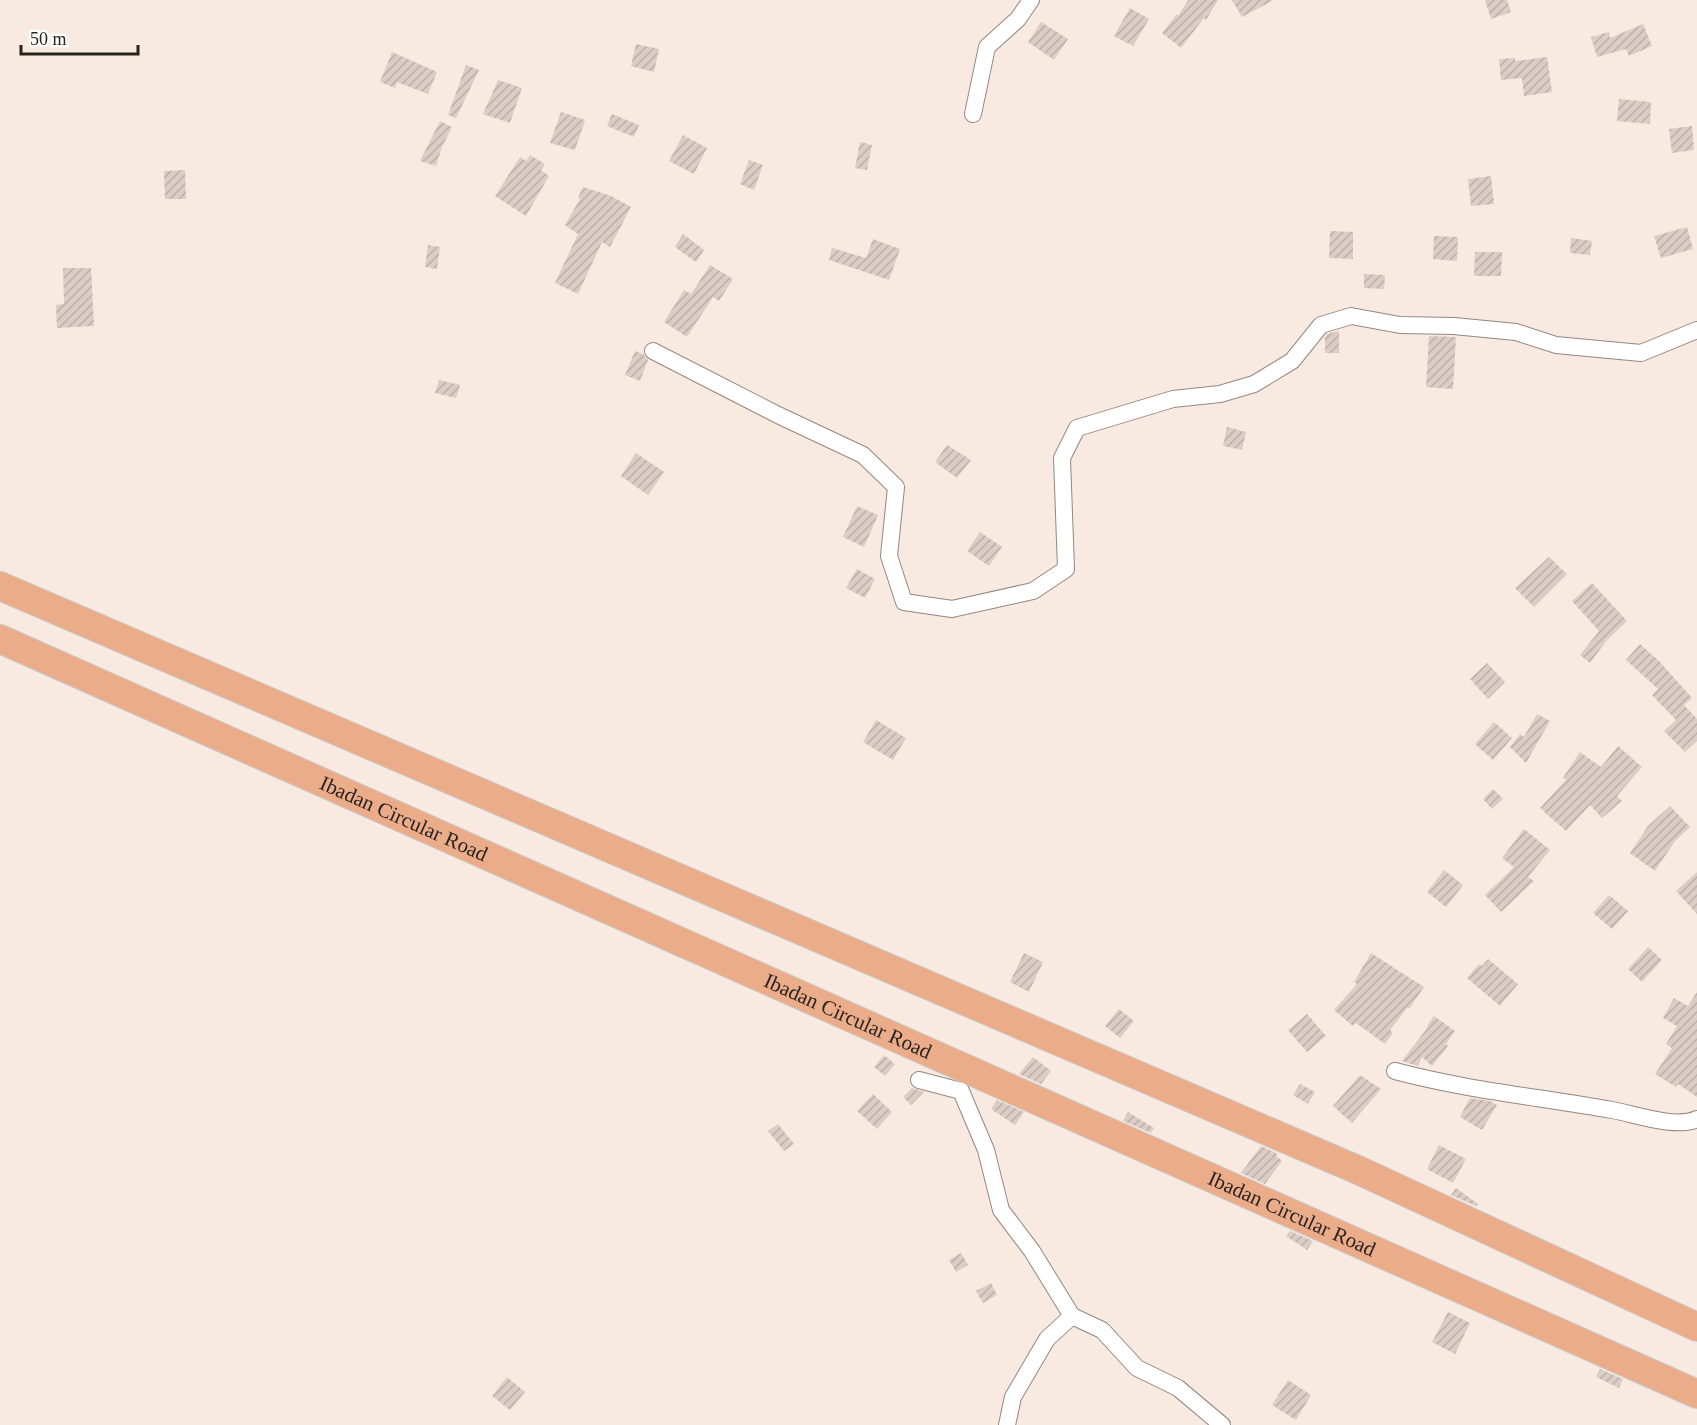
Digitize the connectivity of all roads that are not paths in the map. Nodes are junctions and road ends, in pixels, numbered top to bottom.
1 (1031, 0) edge
2 (973, 114) dead end
3 (1697, 330) edge
4 (653, 351) dead end
5 (0, 586) edge
6 (0, 639) edge
7 (1395, 1071) dead end
8 (919, 1080) dead end
9 (1697, 1119) edge
10 (1072, 1316) junction
11 (1697, 1326) edge
12 (1697, 1394) edge
13 (1007, 1425) edge
14 (1222, 1425) edge

1 - 2 street
3 - 4 street
5 - 11 highway
6 - 12 highway, Ibadan Circular Road
7 - 9 street
8 - 10 street
10 - 13 street
10 - 14 street

